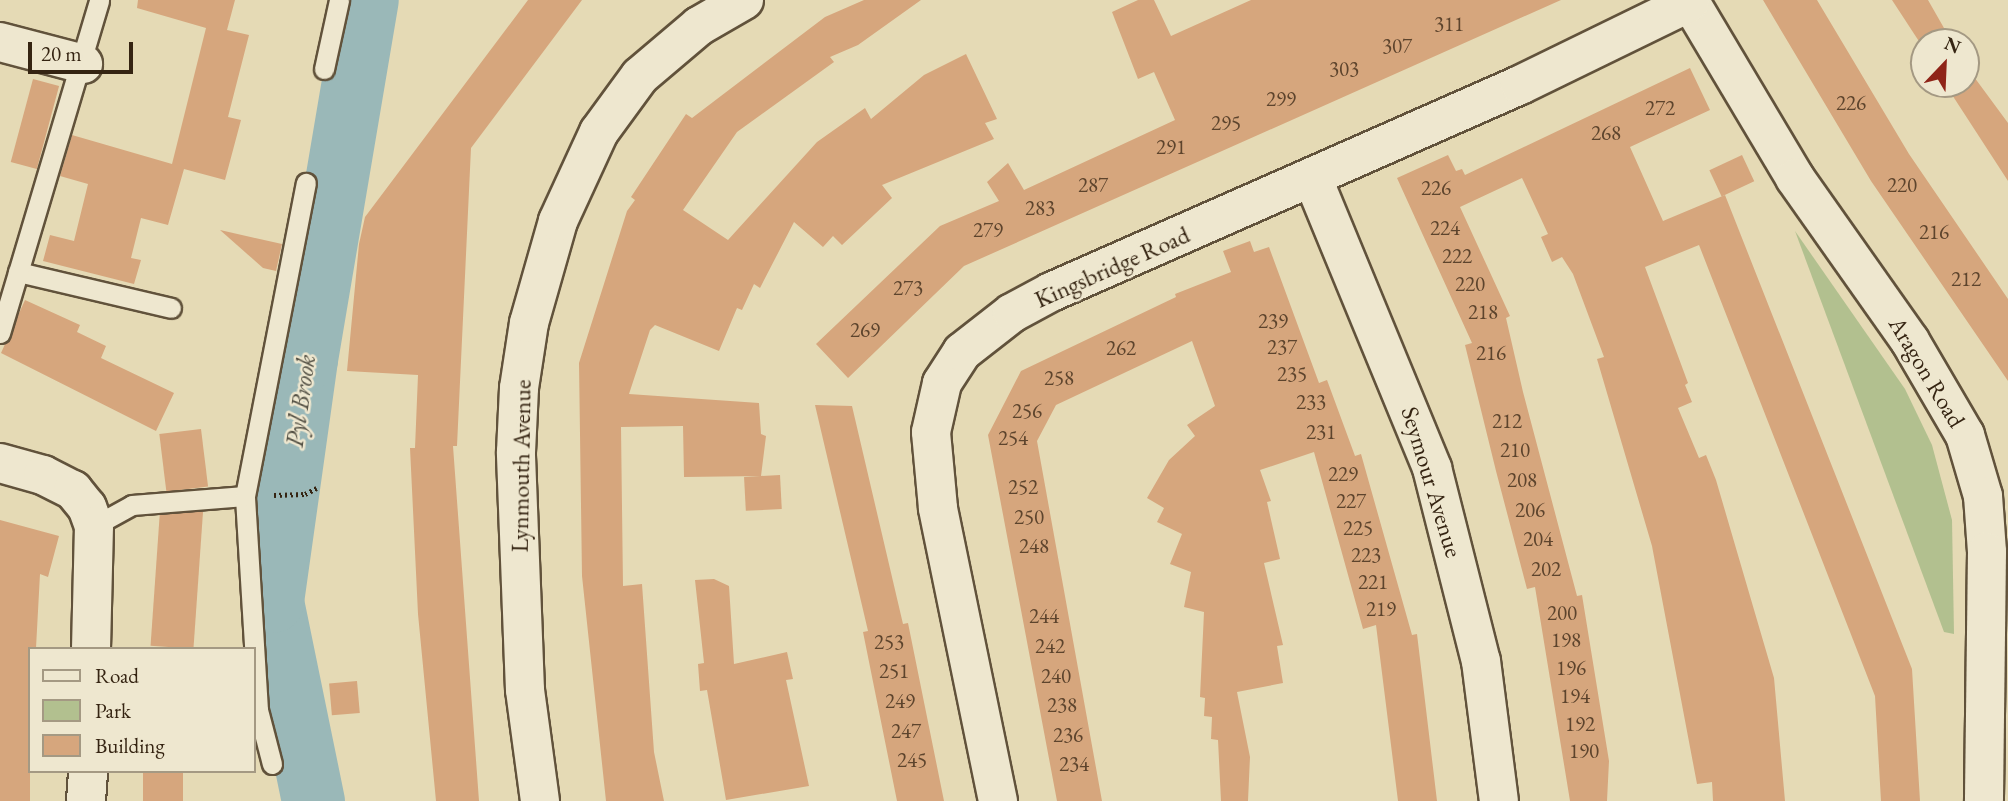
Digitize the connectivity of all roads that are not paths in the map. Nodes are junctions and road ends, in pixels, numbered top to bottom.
1 (99, 0) edge
2 (339, 0) edge
3 (744, 0) edge
4 (1690, 1) edge
5 (0, 43) edge
6 (83, 64) junction
7 (324, 69) dead end
8 (1312, 179) junction
9 (306, 183) dead end
10 (18, 272) junction
11 (171, 309) dead end
12 (0, 333) edge
13 (0, 463) edge
14 (254, 496) junction
15 (94, 526) junction
16 (91, 647) edge
17 (272, 764) dead end
18 (88, 773) edge
19 (86, 801) edge
20 (540, 801) edge
21 (998, 801) edge
22 (1499, 801) edge
23 (1984, 801) edge

1 - 6 lane
2 - 7 lane
3 - 20 street, Lynmouth Avenue
4 - 8 street, Kingsbridge Road
4 - 23 street, Aragon Road
5 - 6 street
6 - 10 lane
8 - 21 street, Kingsbridge Road
8 - 22 street, Seymour Avenue
9 - 14 lane
10 - 11 lane
10 - 12 lane
13 - 15 street
14 - 15 lane
14 - 17 lane
15 - 16 street
18 - 19 street

